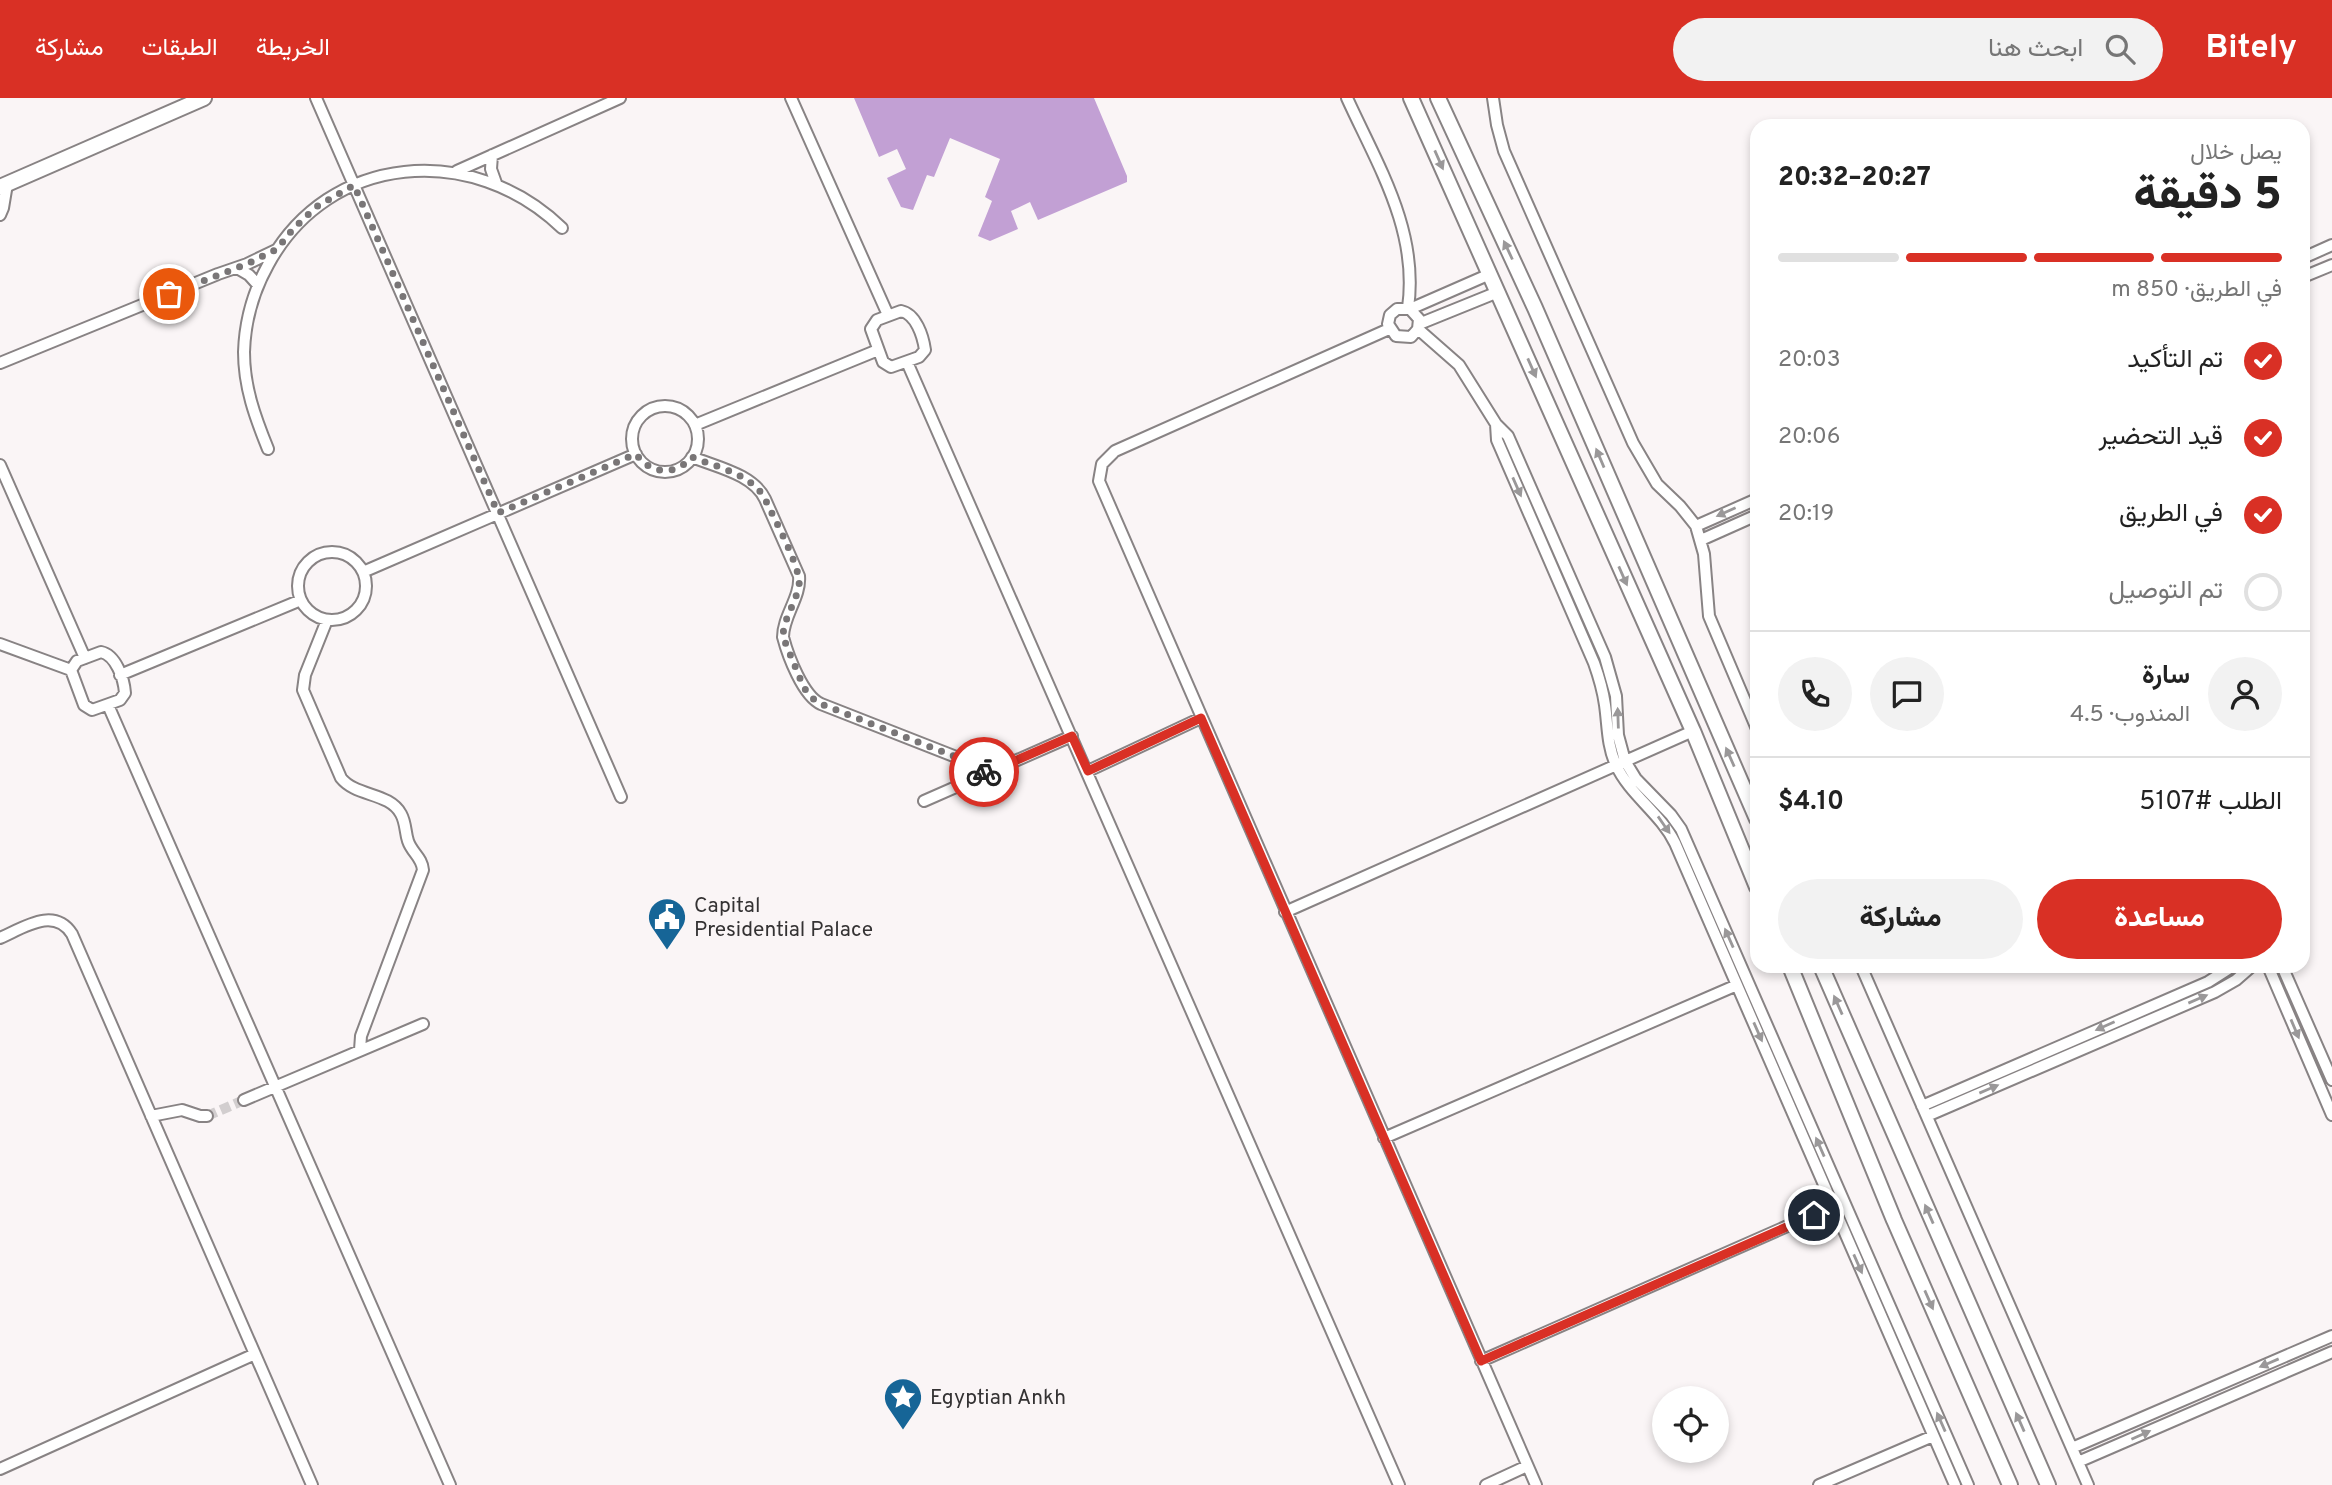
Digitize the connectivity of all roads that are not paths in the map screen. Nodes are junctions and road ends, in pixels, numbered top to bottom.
1 (204, 98) edge
2 (316, 98) edge
3 (620, 98) edge
4 (791, 98) edge
5 (1347, 98) edge
6 (1411, 98) edge
7 (1438, 98) edge
8 (1493, 98) edge
9 (492, 155) junction
10 (454, 172) junction
11 (496, 183) junction
12 (4, 185) edge
13 (354, 185) junction
14 (0, 215) edge
15 (562, 228) dead end
16 (2332, 246) edge
17 (277, 249) junction
18 (2310, 255) edge
19 (2332, 264) edge
20 (237, 268) junction
21 (1490, 274) junction
22 (2310, 274) edge
23 (258, 285) junction
24 (1498, 292) junction
25 (1409, 308) junction
26 (888, 316) junction
27 (1419, 326) junction
28 (1389, 329) junction
29 (878, 350) junction
30 (907, 362) junction
31 (0, 363) edge
32 (695, 425) junction
33 (268, 449) dead end
34 (636, 454) junction
35 (692, 457) junction
36 (0, 465) edge
37 (1617, 497) junction
38 (1750, 502) edge
39 (1593, 508) junction
40 (498, 513) junction
41 (1750, 518) edge
42 (1696, 526) junction
43 (1701, 540) junction
44 (363, 572) junction
45 (301, 600) junction
46 (327, 620) junction
47 (0, 644) edge
48 (1685, 654) junction
49 (85, 658) junction
50 (1662, 664) junction
51 (71, 670) junction
52 (120, 675) junction
53 (108, 705) junction
54 (1750, 713) edge
55 (1201, 718) junction
56 (1693, 731) junction
57 (1072, 736) junction
58 (1621, 763) junction
59 (1088, 771) junction
60 (985, 774) junction
61 (621, 797) dead end
62 (924, 801) dead end
63 (1750, 803) edge
64 (1750, 870) edge
65 (1285, 912) junction
66 (0, 937) edge
67 (1793, 973) edge
68 (1824, 973) edge
69 (1864, 973) edge
70 (2222, 973) edge
71 (2244, 973) edge
72 (2271, 973) edge
73 (2285, 973) edge
74 (1737, 985) junction
75 (423, 1024) dead end
76 (360, 1050) junction
77 (2332, 1080) edge
78 (276, 1086) junction
79 (244, 1100) tunnel mouth
80 (1924, 1111) junction
81 (2332, 1115) edge
82 (151, 1116) junction
83 (207, 1116) tunnel mouth
84 (1384, 1138) junction
85 (1833, 1206) junction
86 (2332, 1336) edge
87 (2332, 1352) edge
88 (255, 1354) junction
89 (1481, 1361) junction
90 (1933, 1436) junction
91 (2072, 1448) junction
92 (2078, 1462) junction
93 (1527, 1466) junction
94 (0, 1469) edge
95 (312, 1485) edge
96 (450, 1485) edge
97 (1399, 1485) edge
98 (1486, 1485) edge
99 (1536, 1485) edge
100 (1819, 1485) edge
101 (1955, 1485) edge
102 (1968, 1485) edge
103 (2010, 1485) edge
104 (2048, 1485) edge
105 (2088, 1485) edge

1 - 12 street
2 - 13 street
3 - 9 street
4 - 26 street
5 - 25 street
6 -> 21 street
37 -> 7 street
8 - 42 street
9 - 10 street
9 - 11 street
10 - 11 street
10 - 13 street
11 - 15 street
12 - 14 street
13 - 17 street
13 - 40 street
16 - 18 street
17 - 20 street
17 - 23 street
19 - 22 street
20 - 23 street
20 - 31 street
21 - 24 street
21 - 25 street
23 - 33 street
24 - 27 street
24 -> 39 street
25 - 27 street
25 - 28 street
26 - 29 street
26 - 30 street
27 - 28 street
27 - 58 street
28 - 55 street
29 - 30 street
29 - 32 street
30 - 57 street
32 - 34 street
32 - 35 street
34 - 35 street
34 - 40 street
35 - 60 street
36 - 49 street
37 - 39 street
37 - 48 street
38 -> 42 street
39 -> 50 street
40 - 44 street
40 - 61 street
41 - 43 street
42 - 43 street
43 - 54 street
44 - 45 street
44 - 46 street
45 - 46 street
45 - 52 street
46 - 76 street
47 - 51 street
48 - 50 street
63 -> 48 street
49 - 51 street
49 - 52 street
50 - 56 street
51 - 53 street
52 - 53 street
53 - 78 street
55 - 59 street
55 - 65 street
56 - 58 street
56 - 64 street
57 - 59 street
57 - 60 street
58 - 65 street
58 -> 74 street
102 -> 58 street
59 - 97 street
60 - 62 street
65 - 84 street
66 - 82 street
67 -> 103 street
104 -> 68 street
69 - 80 street
70 -> 80 street
80 -> 71 street
72 -> 81 street
73 - 77 street
74 - 84 street
74 -> 85 street
75 - 76 street
76 - 78 street
78 - 79 street
78 - 96 street
80 - 91 street
82 - 83 street
82 - 88 street
84 - 89 street
85 - 89 street
85 -> 90 street
86 -> 91 street
92 -> 87 street
88 - 94 street
88 - 95 street
89 - 93 street
90 - 100 street
90 - 101 street
91 - 92 street
92 - 105 street
93 - 98 street
93 - 99 street

